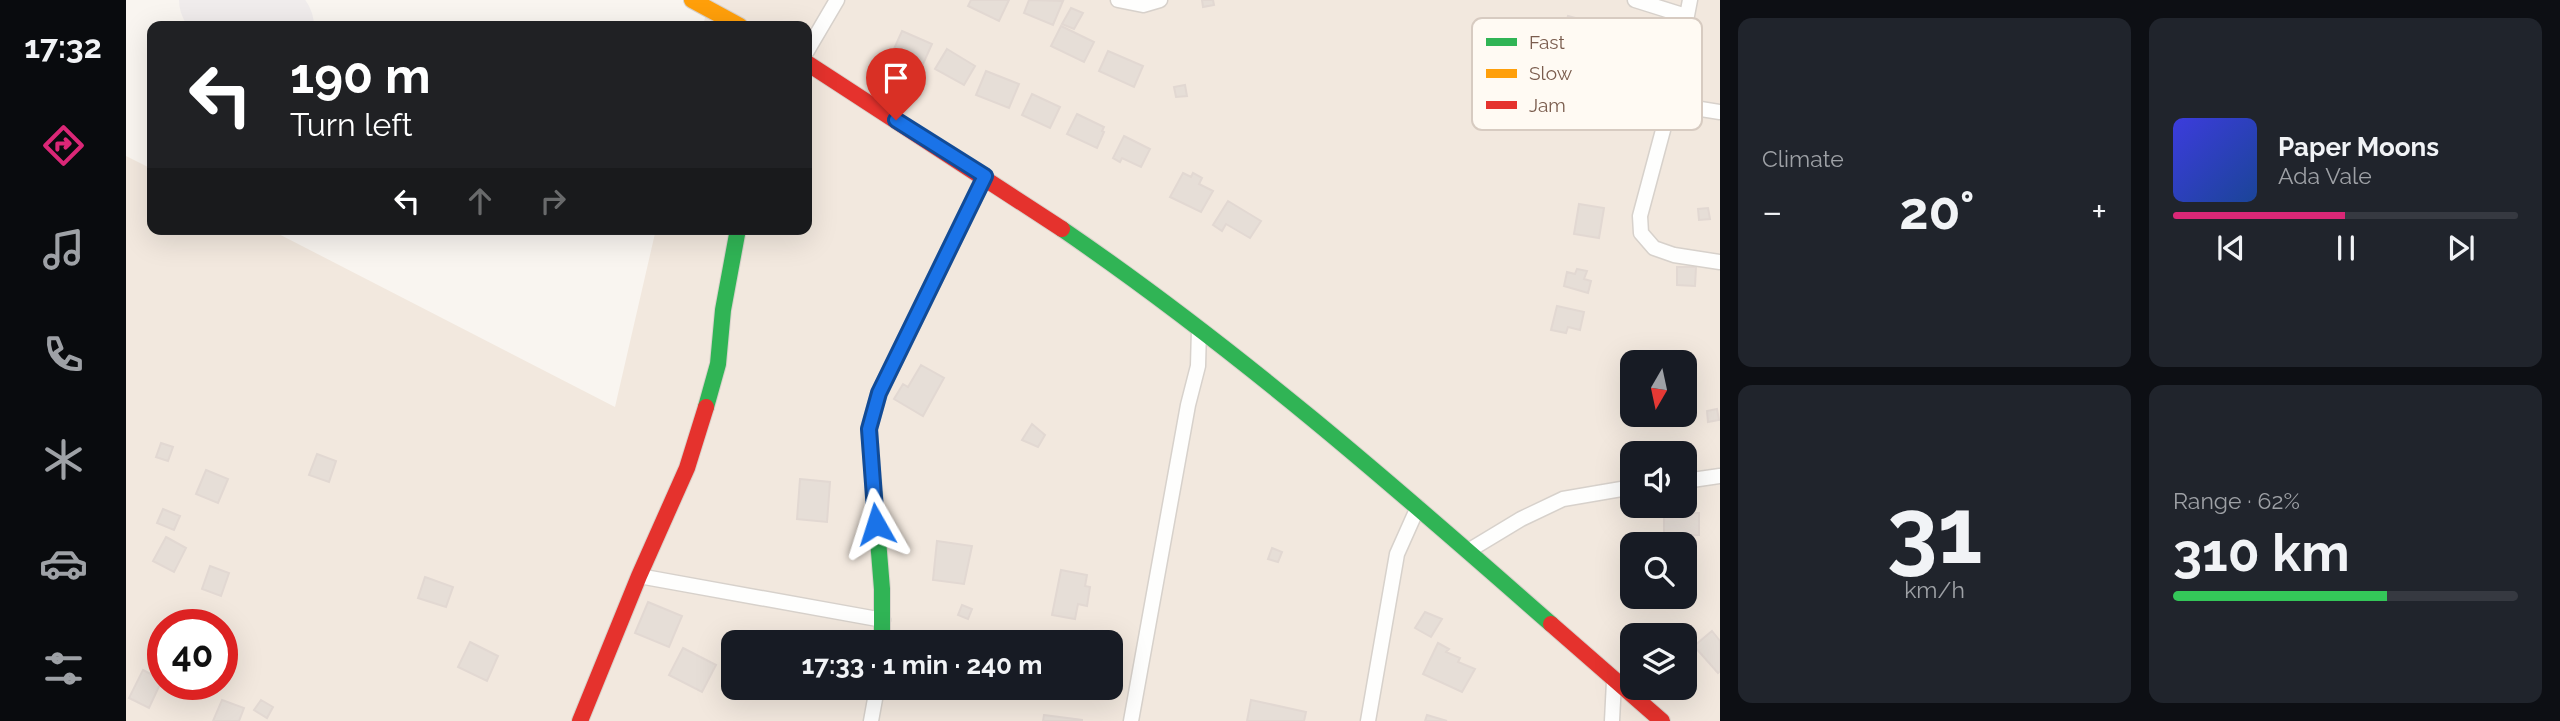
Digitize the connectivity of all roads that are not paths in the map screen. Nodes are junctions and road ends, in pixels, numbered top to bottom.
1 (692, 0) edge
2 (837, 0) edge
3 (1118, 0) edge
4 (1160, 0) edge
5 (1635, 0) edge
6 (1690, 0) edge
7 (1686, 16) joint
8 (731, 21) edge
9 (812, 42) edge
10 (812, 66) edge
11 (1702, 109) edge
12 (1720, 112) edge
13 (1663, 130) edge
14 (985, 176) junction
15 (737, 235) edge
16 (1720, 262) edge
17 (1199, 329) junction
18 (1720, 476) edge
19 (1697, 479) edge
20 (1620, 490) edge
21 (1418, 507) junction
22 (1468, 551) junction
23 (639, 576) junction
24 (883, 620) junction
25 (883, 630) edge
26 (1615, 681) junction
27 (875, 700) edge
28 (580, 721) edge
29 (871, 721) edge
30 (1131, 721) edge
31 (1368, 721) edge
32 (1612, 721) edge
33 (1662, 721) edge

1 - 8 main road
2 - 9 street
3 - 4 street
5 - 7 street
6 - 7 street
10 - 14 main road
11 - 12 street
13 - 16 street
14 - 17 main road
14 - 24 main road
15 - 23 main road
17 - 21 main road
17 - 30 street
18 - 19 street
20 - 22 street
21 - 22 main road
21 - 31 street
22 - 26 main road
23 - 24 street
23 - 28 main road
24 - 25 main road
26 - 32 street
26 - 33 main road
27 - 29 street

